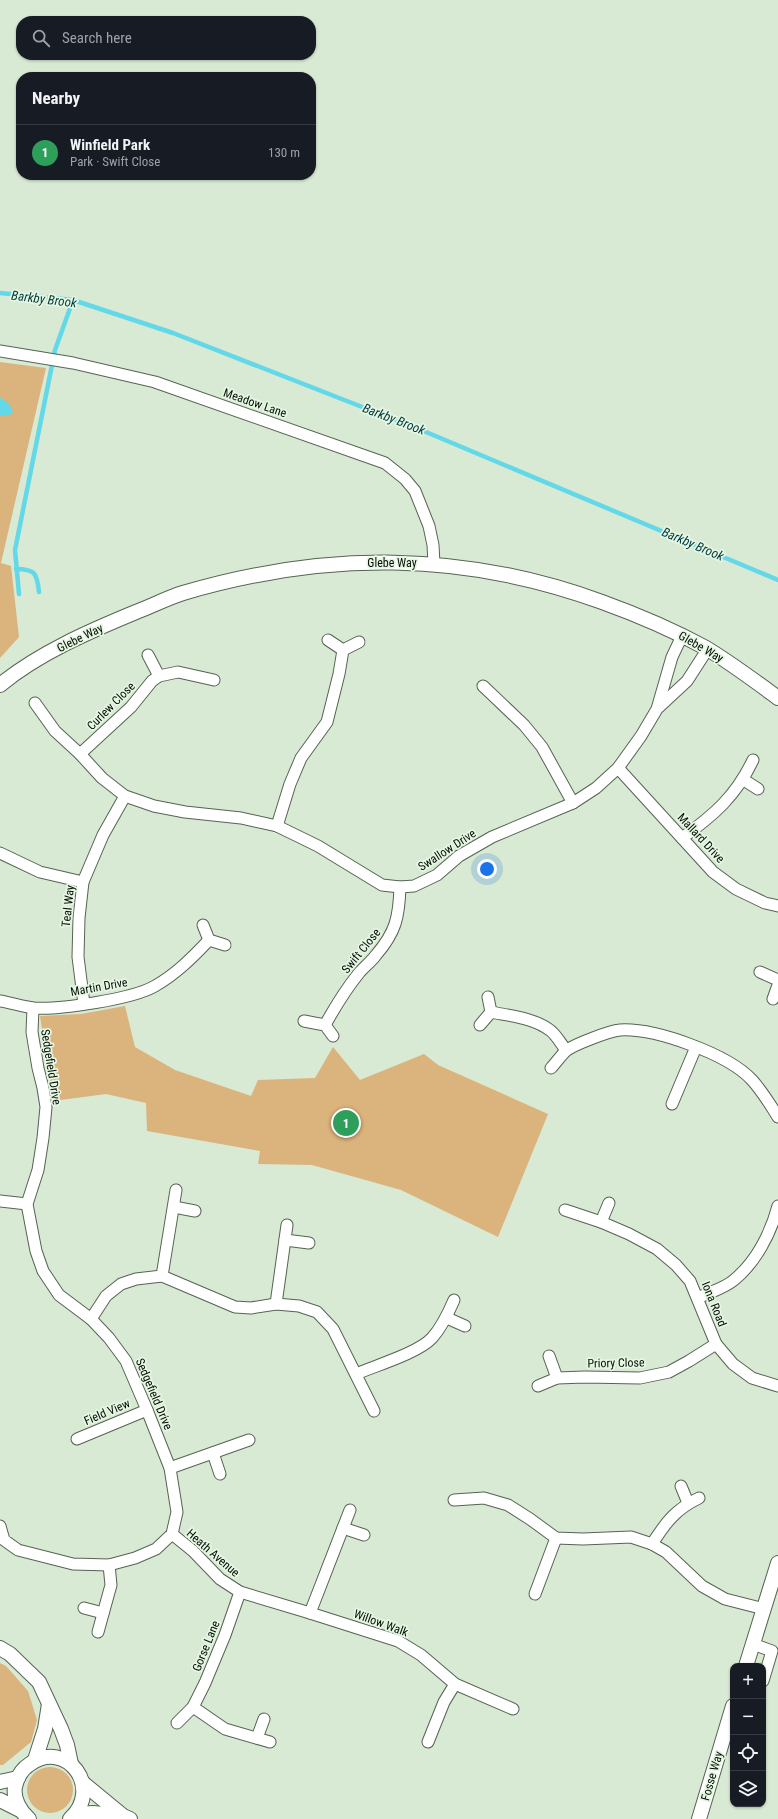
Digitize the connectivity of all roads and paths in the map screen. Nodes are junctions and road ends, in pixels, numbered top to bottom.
1 (0, 351) edge
2 (434, 564) junction
3 (682, 636) junction
4 (328, 640) dead end
5 (359, 642) dead end
6 (343, 650) junction
7 (708, 650) junction
8 (148, 655) dead end
9 (159, 676) junction
10 (214, 680) dead end
11 (0, 684) edge
12 (483, 686) dead end
13 (778, 698) edge
14 (35, 703) dead end
15 (658, 709) junction
16 (80, 754) junction
17 (753, 760) dead end
18 (618, 768) junction
19 (744, 780) junction
20 (758, 789) dead end
21 (125, 796) junction
22 (573, 803) junction
23 (276, 826) junction
24 (682, 838) junction
25 (0, 853) edge
26 (83, 882) junction
27 (400, 887) junction
28 (778, 906) edge
29 (203, 925) dead end
30 (209, 940) junction
31 (225, 945) dead end
32 (760, 972) dead end
33 (778, 980) edge
34 (778, 985) edge
35 (488, 996) dead end
36 (773, 999) dead end
37 (0, 1001) edge
38 (84, 1004) junction
39 (33, 1008) junction
40 (491, 1012) junction
41 (304, 1021) dead end
42 (325, 1024) junction
43 (480, 1025) dead end
44 (333, 1036) dead end
45 (696, 1048) junction
46 (566, 1050) junction
47 (550, 1068) dead end
48 (672, 1104) dead end
49 (778, 1117) edge
50 (176, 1190) dead end
51 (0, 1201) edge
52 (609, 1203) dead end
53 (27, 1204) junction
54 (778, 1206) edge
55 (174, 1207) junction
56 (565, 1210) dead end
57 (195, 1211) dead end
58 (601, 1222) junction
59 (287, 1225) dead end
60 (285, 1240) junction
61 (308, 1243) dead end
62 (162, 1276) junction
63 (698, 1298) junction
64 (454, 1300) dead end
65 (276, 1304) junction
66 (447, 1318) junction
67 (90, 1319) junction
68 (465, 1326) dead end
69 (716, 1344) junction
70 (549, 1356) dead end
71 (356, 1374) junction
72 (557, 1378) junction
73 (538, 1386) dead end
74 (778, 1386) edge
75 (147, 1410) junction
76 (374, 1411) dead end
77 (77, 1439) dead end
78 (248, 1440) dead end
79 (213, 1453) junction
80 (170, 1468) junction
81 (220, 1474) dead end
82 (681, 1486) dead end
83 (699, 1498) dead end
84 (454, 1500) dead end
85 (688, 1503) junction
86 (350, 1510) dead end
87 (0, 1526) edge
88 (343, 1528) junction
89 (172, 1534) junction
90 (364, 1535) dead end
91 (556, 1538) junction
92 (652, 1544) junction
93 (778, 1564) edge
94 (109, 1565) junction
95 (240, 1592) junction
96 (534, 1594) dead end
97 (84, 1608) dead end
98 (764, 1609) junction
99 (103, 1613) junction
100 (310, 1613) junction
101 (98, 1632) dead end
102 (753, 1644) junction
103 (0, 1648) edge
104 (747, 1663) edge
105 (766, 1671) edge
106 (455, 1684) junction
107 (49, 1704) junction
108 (193, 1707) junction
109 (513, 1708) dead end
110 (264, 1719) dead end
111 (177, 1723) dead end
112 (730, 1723) edge
113 (728, 1735) edge
114 (258, 1738) junction
115 (270, 1742) dead end
116 (428, 1742) dead end
117 (35, 1760) junction
118 (71, 1764) junction
119 (18, 1778) junction
120 (0, 1782) edge
121 (83, 1783) junction
122 (0, 1800) edge
123 (25, 1814) edge
124 (73, 1816) edge
125 (126, 1817) edge
126 (699, 1819) edge

1 - 2 street, Meadow Lane
2 - 3 street, Glebe Way
2 - 11 street, Glebe Way
3 - 7 street, Glebe Way
3 - 15 street, Swallow Drive
4 - 6 street
5 - 6 street
6 - 23 street
7 - 13 street, Glebe Way
7 - 15 street, Swallow Drive
8 - 9 street
9 - 10 street
9 - 16 street, Curlew Close
12 - 22 street
14 - 16 street
15 - 18 street, Swallow Drive
16 - 21 street
17 - 19 street
18 - 22 street, Swallow Drive
18 - 24 street, Mallard Drive
19 - 20 street
19 - 24 street
21 - 23 street, Swallow Drive
21 - 26 street, Teal Way
22 - 27 street, Swallow Drive
23 - 27 street, Swallow Drive
24 - 28 street, Mallard Drive
25 - 26 street
26 - 38 street, Teal Way
27 - 42 street, Swift Close
29 - 30 street
30 - 31 street
30 - 38 street, Martin Drive
32 - 33 street
34 - 36 street
35 - 40 street
37 - 39 street, Martin Drive
38 - 39 street, Martin Drive
39 - 53 street, Sedgefield Drive
40 - 43 street
40 - 46 street
41 - 42 street
42 - 44 street
45 - 46 street
45 - 48 street
45 - 49 street
46 - 47 street
50 - 55 street
51 - 53 street
52 - 58 street
53 - 67 street, Sedgefield Drive
54 - 63 street
55 - 57 street
55 - 62 street
56 - 58 street, Iona Road
58 - 63 street, Iona Road
59 - 60 street
60 - 61 street
60 - 65 street
62 - 65 street
62 - 67 street
63 - 69 street, Iona Road
64 - 66 street
65 - 71 street
66 - 68 street
66 - 71 street
67 - 75 street, Sedgefield Drive
69 - 72 street, Priory Close
69 - 74 street, Iona Road
70 - 72 street
71 - 76 street
72 - 73 street, Priory Close
75 - 77 street, Field View
75 - 80 street, Sedgefield Drive
78 - 79 street
79 - 80 street
79 - 81 street
80 - 89 street, Sedgefield Drive
82 - 85 street
83 - 85 street
84 - 91 street
85 - 92 street
86 - 88 street
87 - 94 street
88 - 90 street
88 - 100 street
89 - 94 street
89 - 95 street, Heath Avenue
91 - 92 street
91 - 96 street
92 - 98 street
93 - 98 street
94 - 99 street
95 - 100 street, Heath Avenue
95 - 108 street, Gorse Lane
97 - 99 street
98 - 102 street
99 - 101 street
100 - 106 street, Willow Walk
102 - 104 street
102 - 105 street
103 - 107 street
106 - 109 street, Willow Walk
106 - 116 street
107 - 117 street
107 - 118 street
108 - 111 street, Gorse Lane
108 - 114 street
110 - 114 street
112 - 113 street, Fosse Way
113 - 126 street, Fosse Way
114 - 115 street
117 - 118 street
117 - 119 street
118 - 121 street
119 - 120 street
119 - 123 street
121 - 124 street
121 - 125 street
122 - 123 street
124 - 125 street

